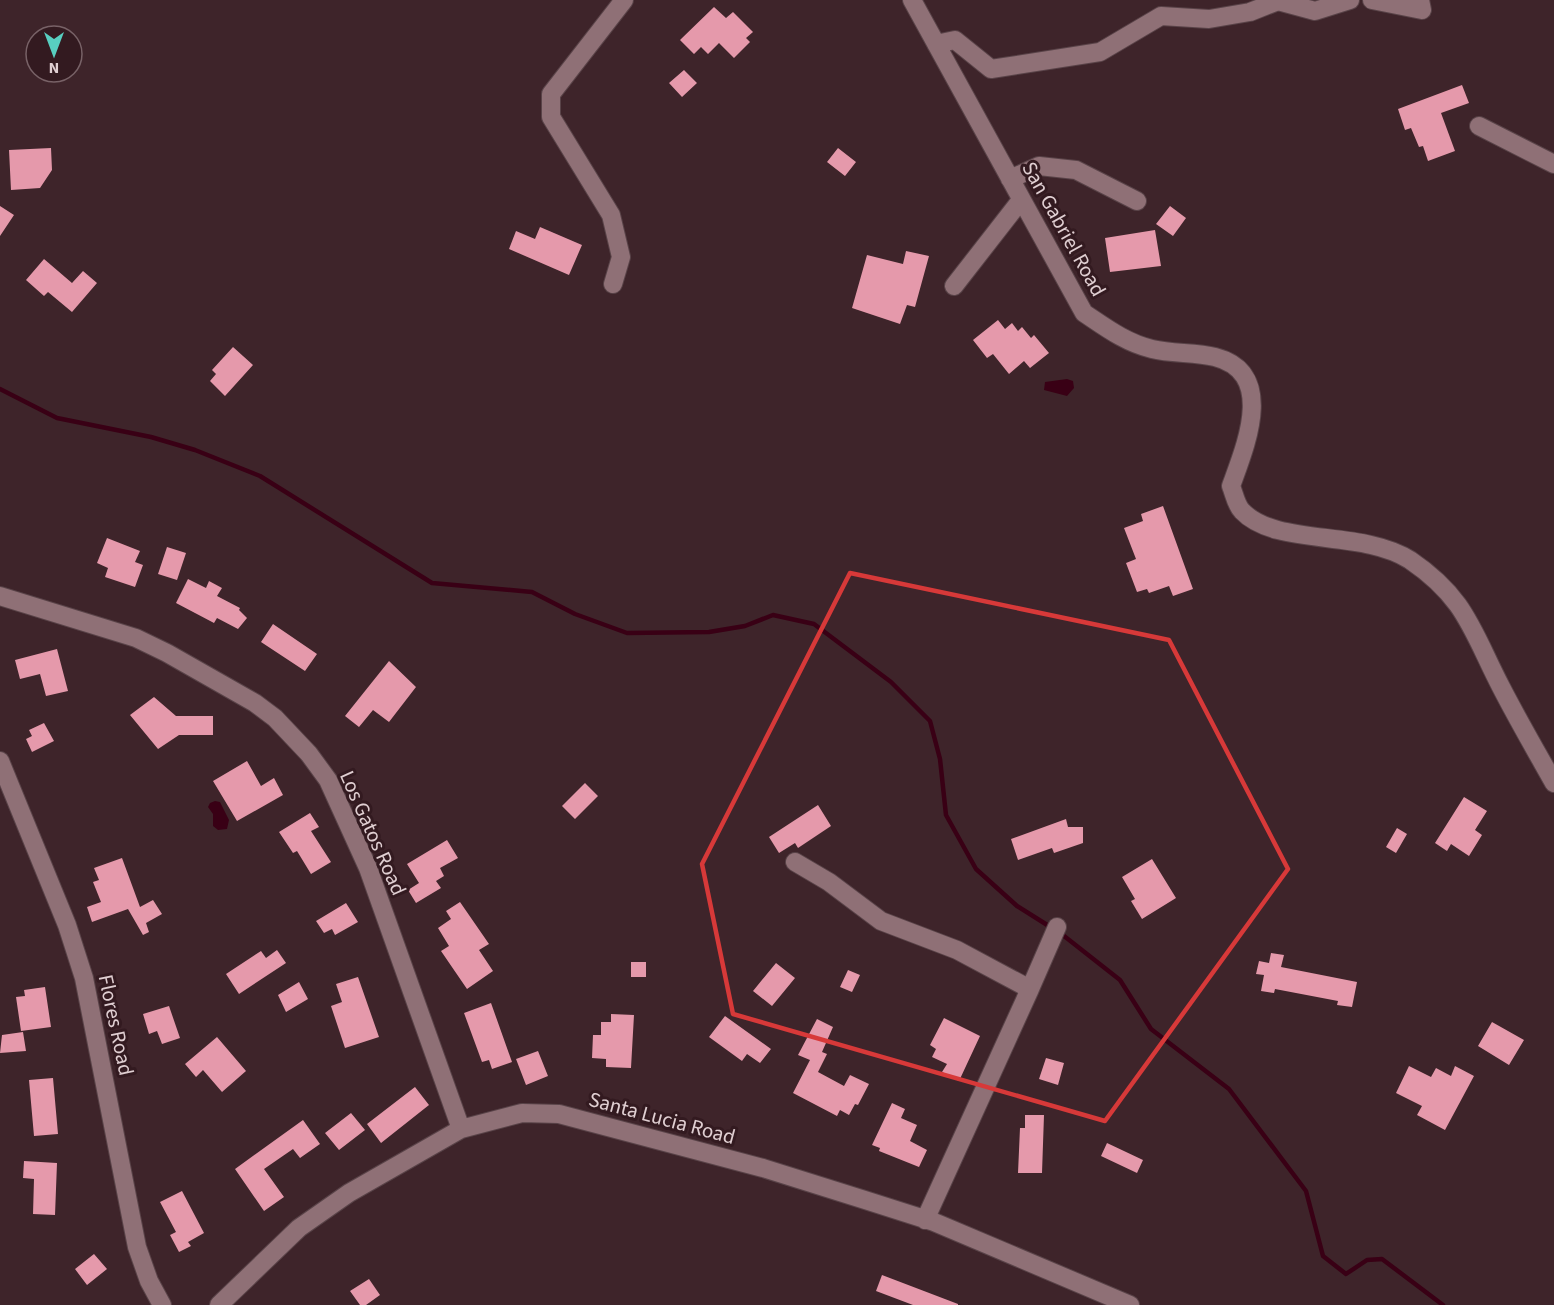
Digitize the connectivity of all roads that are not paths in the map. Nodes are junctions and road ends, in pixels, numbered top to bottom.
1 (624, 0) edge
2 (912, 0) edge
3 (1350, 0) edge
4 (1372, 0) edge
5 (1420, 0) edge
6 (936, 44) junction
7 (1479, 126) dead end
8 (1554, 164) edge
9 (1010, 179) junction
10 (1021, 200) junction
11 (1137, 201) dead end
12 (613, 284) dead end
13 (954, 286) dead end
14 (0, 596) edge
15 (0, 761) edge
16 (1554, 783) edge
17 (795, 862) dead end
18 (1057, 927) dead end
19 (1030, 988) junction
20 (461, 1129) junction
21 (925, 1220) junction
22 (162, 1305) edge
23 (219, 1305) edge
24 (1130, 1305) edge

1 - 12 street
2 - 6 street, San Gabriel Road
3 - 6 street
4 - 5 street
6 - 9 street, San Gabriel Road
7 - 8 street
9 - 10 street, San Gabriel Road
9 - 11 street
10 - 13 street
10 - 16 street, San Gabriel Road
14 - 20 street, Los Gatos Road
15 - 22 street, Flores Road
17 - 19 street
18 - 19 street
19 - 21 street
20 - 21 street, Santa Lucia Road
20 - 23 street, Santa Lucia Road
21 - 24 street, Santa Lucia Road

